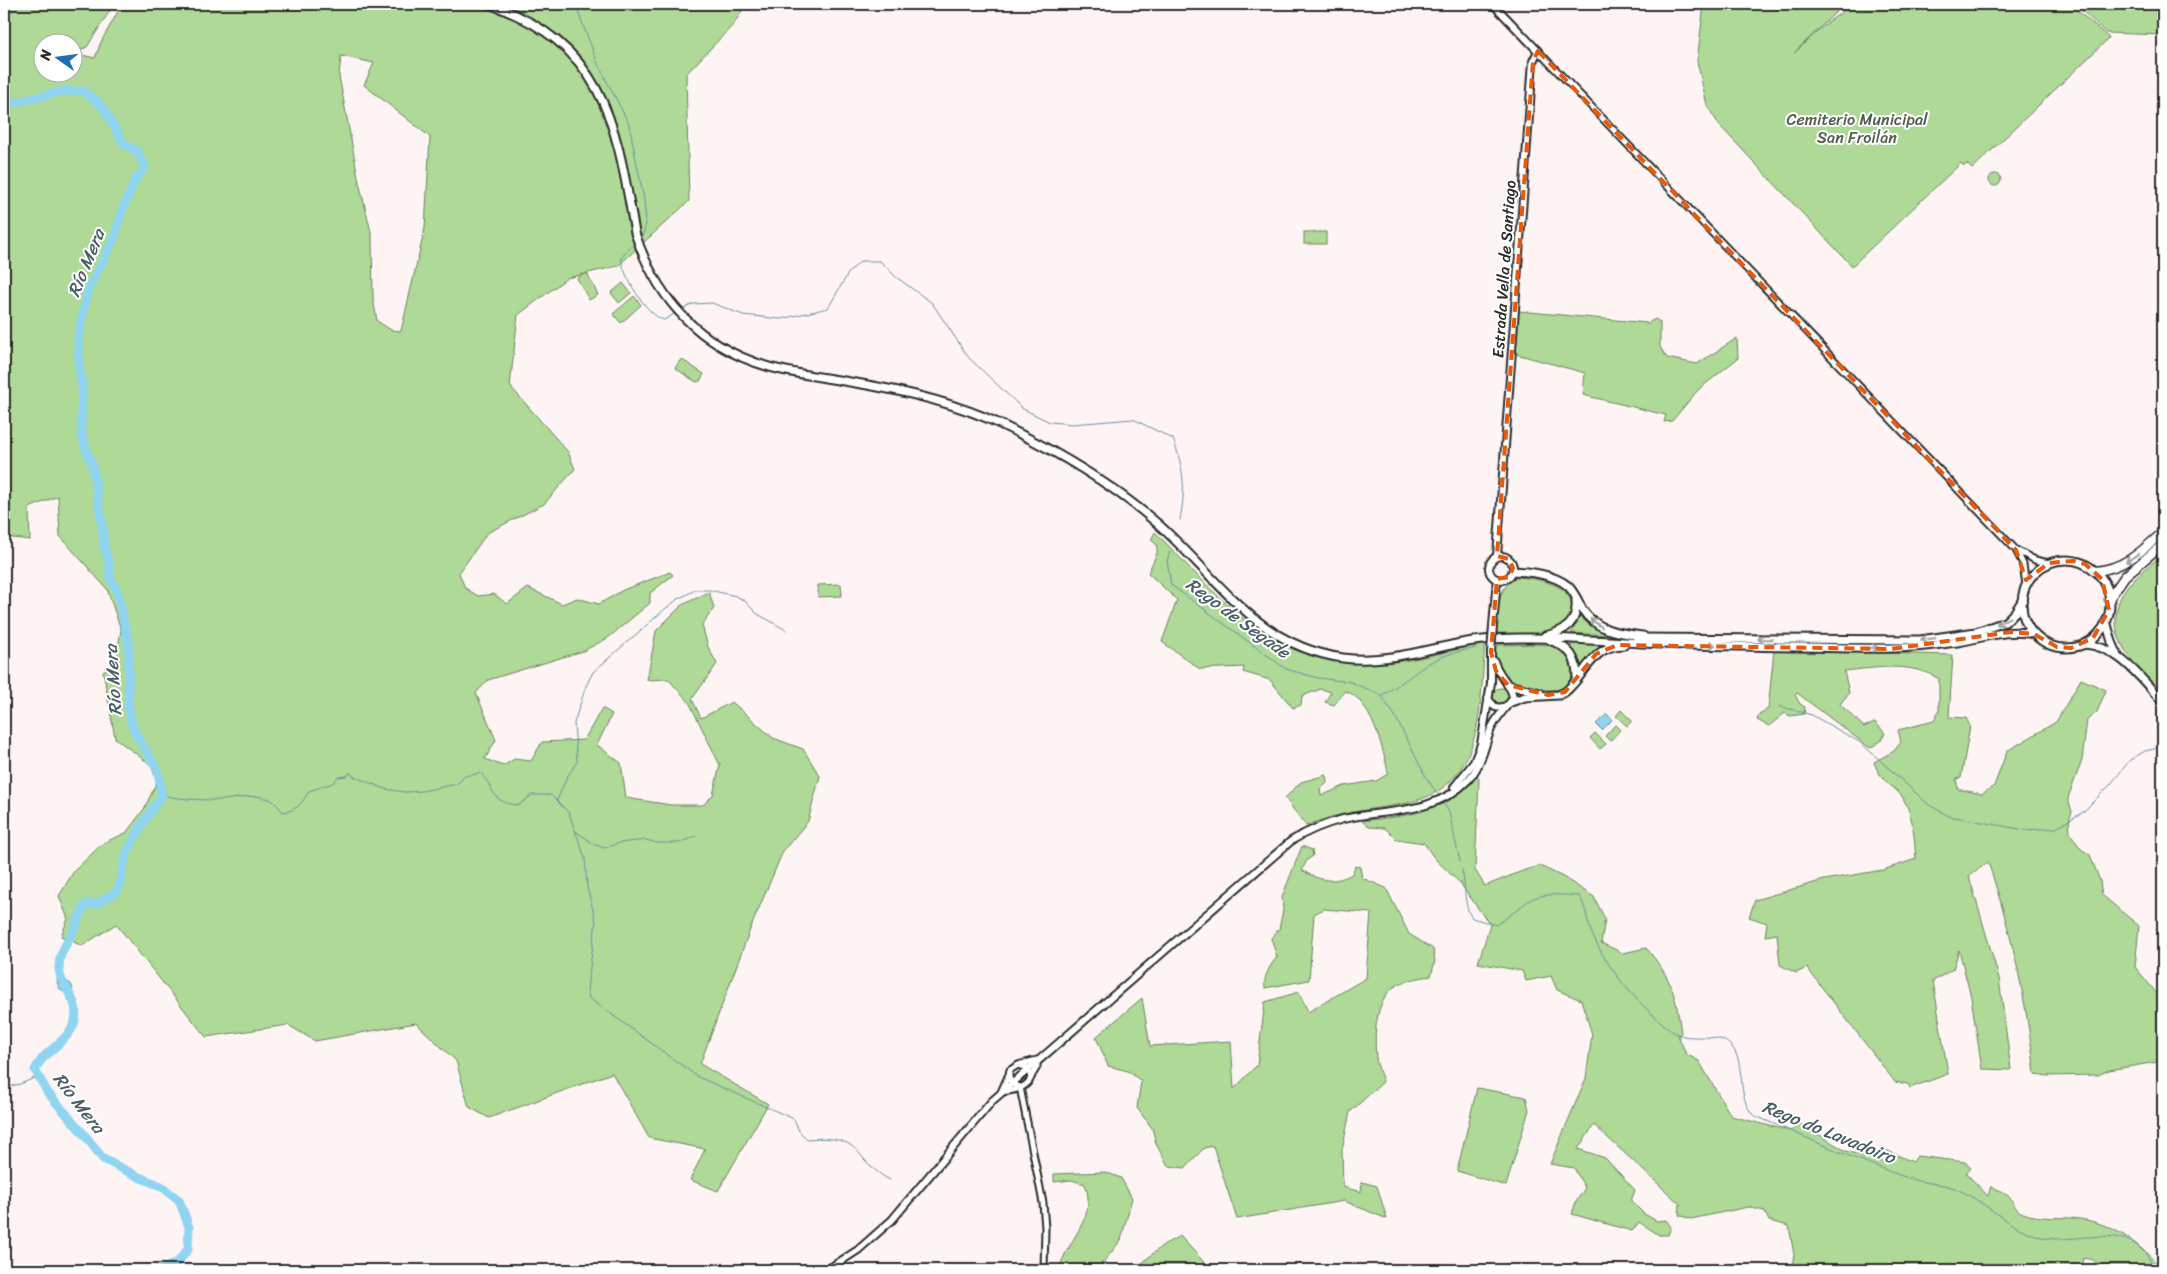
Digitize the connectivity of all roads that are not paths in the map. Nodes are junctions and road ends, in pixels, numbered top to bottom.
1 (490, 4) edge
2 (1493, 4) edge
3 (1538, 51) junction
4 (2163, 532) edge
5 (2163, 544) edge
6 (2016, 550) junction
7 (1498, 556) junction
8 (2049, 563) junction
9 (1513, 571) junction
10 (2095, 571) junction
11 (1497, 579) junction
12 (2026, 585) junction
13 (1576, 595) junction
14 (2109, 599) junction
15 (2022, 601) junction
16 (2106, 621) junction
17 (2034, 634) junction
18 (1537, 638) junction
19 (1546, 638) junction
20 (1660, 641) junction
21 (2084, 644) junction
22 (1491, 652) junction
23 (2118, 656) junction
24 (1577, 678) junction
25 (1506, 684) junction
26 (1489, 689) junction
27 (1548, 695) junction
28 (1488, 699) junction
29 (2163, 702) edge
30 (1508, 704) junction
31 (1436, 801) junction
32 (1037, 1060) junction
33 (1020, 1065) junction
34 (1028, 1068) junction
35 (1009, 1074) junction
36 (1031, 1078) junction
37 (1012, 1083) junction
38 (1020, 1087) junction
39 (1001, 1092) junction
40 (828, 1270) edge
41 (1044, 1270) edge

1 - 18 highway
2 - 3 main road
3 - 6 street
3 - 7 main road, Estrada Vella de Santiago
4 -> 10 highway
5 - 14 highway
6 - 8 street
6 - 12 street
7 - 9 main road
7 - 11 main road, Estrada Vella de Santiago
8 - 10 highway
8 - 12 highway
9 - 11 main road
9 - 13 highway
10 - 14 highway
11 - 22 main road, Estrada Vella de Santiago, bridge
12 - 15 highway
13 - 18 highway
20 -> 13 highway
14 - 16 highway
15 - 17 highway
15 -> 20 highway
16 - 21 highway
16 - 23 highway
20 -> 17 highway
17 - 21 highway
18 - 19 highway
19 - 20 highway
19 - 24 highway
20 - 24 highway
21 - 23 highway
22 - 25 main road
22 - 26 main road, Estrada Vella de Santiago
23 - 29 highway
24 - 27 highway
25 - 26 main road
25 - 27 highway
25 - 30 main road
26 - 28 main road
27 - 30 highway
28 - 30 main road
28 - 31 main road
30 - 31 main road
31 - 32 main road
32 - 33 street
32 - 34 main road
32 - 36 street
33 - 34 street
33 - 35 street
34 - 36 street
34 - 37 main road
35 - 37 street
35 - 39 street
36 - 38 street
37 - 38 street
37 - 39 main road
38 - 39 street
38 - 41 street
39 - 40 main road

